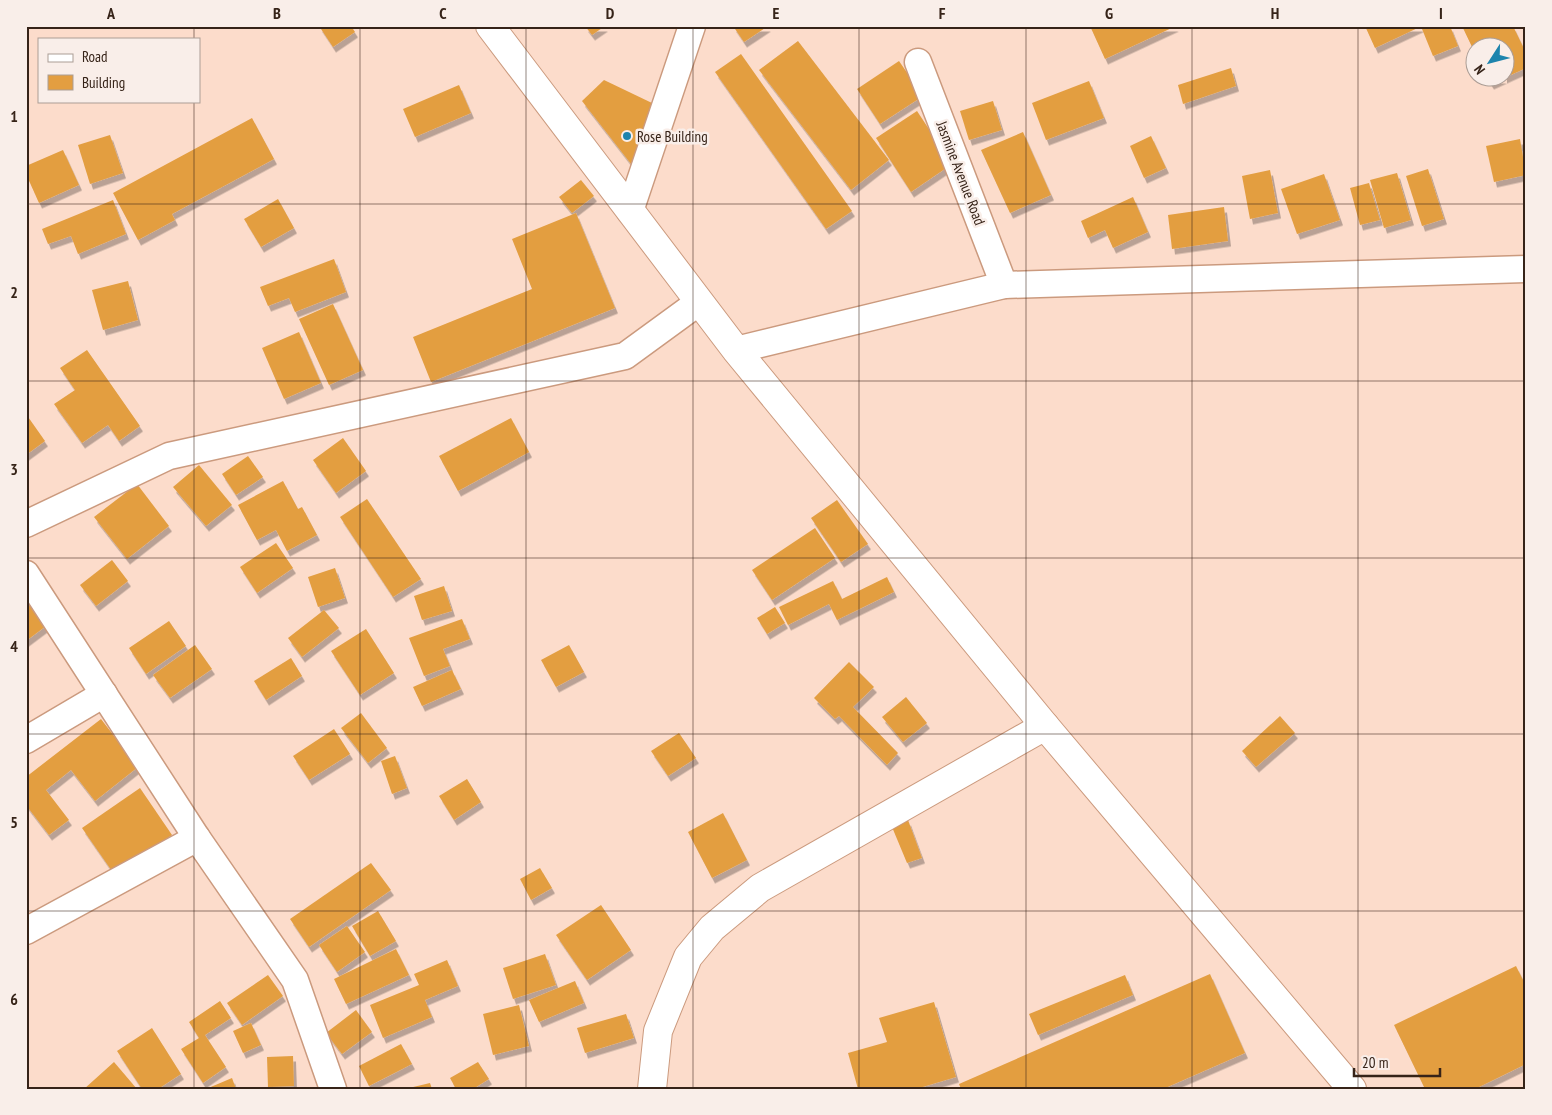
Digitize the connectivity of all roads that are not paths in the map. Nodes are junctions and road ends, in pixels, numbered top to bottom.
1 (490, 26) edge
2 (692, 26) edge
3 (918, 62) dead end
4 (630, 211) junction
5 (1526, 268) edge
6 (1004, 284) junction
7 (699, 302) junction
8 (736, 350) junction
9 (26, 524) edge
10 (26, 574) edge
11 (104, 694) junction
12 (1045, 726) junction
13 (26, 740) edge
14 (196, 838) junction
15 (26, 931) edge
16 (333, 1089) edge
17 (652, 1089) edge
18 (1352, 1089) edge

1 - 4 street
2 - 4 street
3 - 6 street, Jasmine Avenue Road
4 - 7 street
5 - 6 street
6 - 8 street
7 - 8 street
7 - 9 street
8 - 12 street
10 - 11 street
11 - 13 street
11 - 14 street
12 - 17 street
12 - 18 street
14 - 15 street
14 - 16 street

